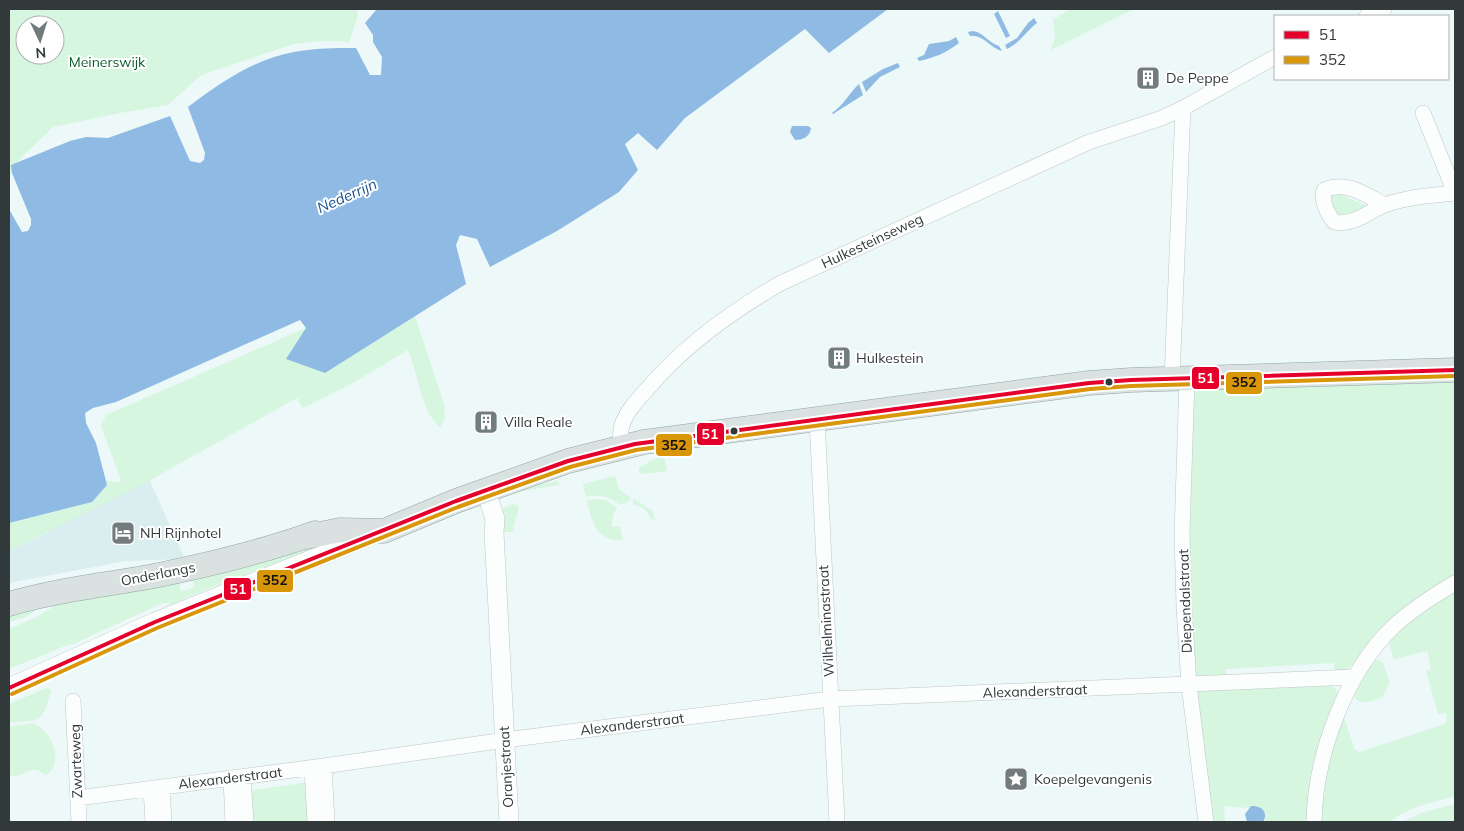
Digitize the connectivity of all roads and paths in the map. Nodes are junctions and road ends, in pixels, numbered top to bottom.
1 (1384, 9) edge
2 (1369, 15) edge
3 (1274, 58) edge
4 (1183, 108) junction
5 (1423, 113) dead end
6 (1455, 193) edge
7 (1385, 205) dead end
8 (1455, 370) edge
9 (1179, 379) junction
10 (817, 419) junction
11 (620, 448) junction
12 (474, 495) junction
13 (384, 531) junction
14 (301, 538) junction
15 (1455, 583) edge
16 (10, 603) edge
17 (1355, 677) junction
18 (1189, 685) junction
19 (9, 688) edge
20 (830, 699) junction
21 (74, 701) dead end
22 (505, 740) junction
23 (318, 767) junction
24 (237, 777) junction
25 (157, 788) junction
26 (78, 798) junction
27 (79, 822) edge
28 (153, 822) edge
29 (164, 822) edge
30 (234, 822) edge
31 (246, 822) edge
32 (315, 822) edge
33 (327, 822) edge
34 (509, 822) edge
35 (837, 822) edge
36 (1206, 822) edge
37 (1314, 822) edge

1 - 2 street
3 - 4 street, Hulkesteinseweg
4 - 9 street, Diependalstraat
4 - 11 street, Hulkesteinseweg
5 - 6 street
6 - 7 street
8 - 9 main road
9 - 10 main road
9 - 18 street, Diependalstraat
10 - 11 main road
10 - 20 street, Wilhelminastraat
11 - 12 main road
12 - 13 main road
12 - 14 main road, Onderlangs
12 - 22 street, Oranjestraat
13 - 14 main road, Onderlangs
13 - 19 street
14 - 16 main road, Onderlangs
15 - 17 street
17 - 18 street, Alexanderstraat
17 - 37 street
18 - 20 street, Alexanderstraat
18 - 36 street, Diependalstraat
20 - 22 street, Alexanderstraat
20 - 35 street, Wilhelminastraat
21 - 26 street, Zwarteweg
22 - 23 street, Alexanderstraat
22 - 34 street, Oranjestraat
23 - 24 street, Alexanderstraat
23 - 32 street
23 - 33 street
24 - 25 street, Alexanderstraat
24 - 30 street
24 - 31 street
25 - 26 street, Alexanderstraat
25 - 28 street
25 - 29 street
26 - 27 street, Zwarteweg

